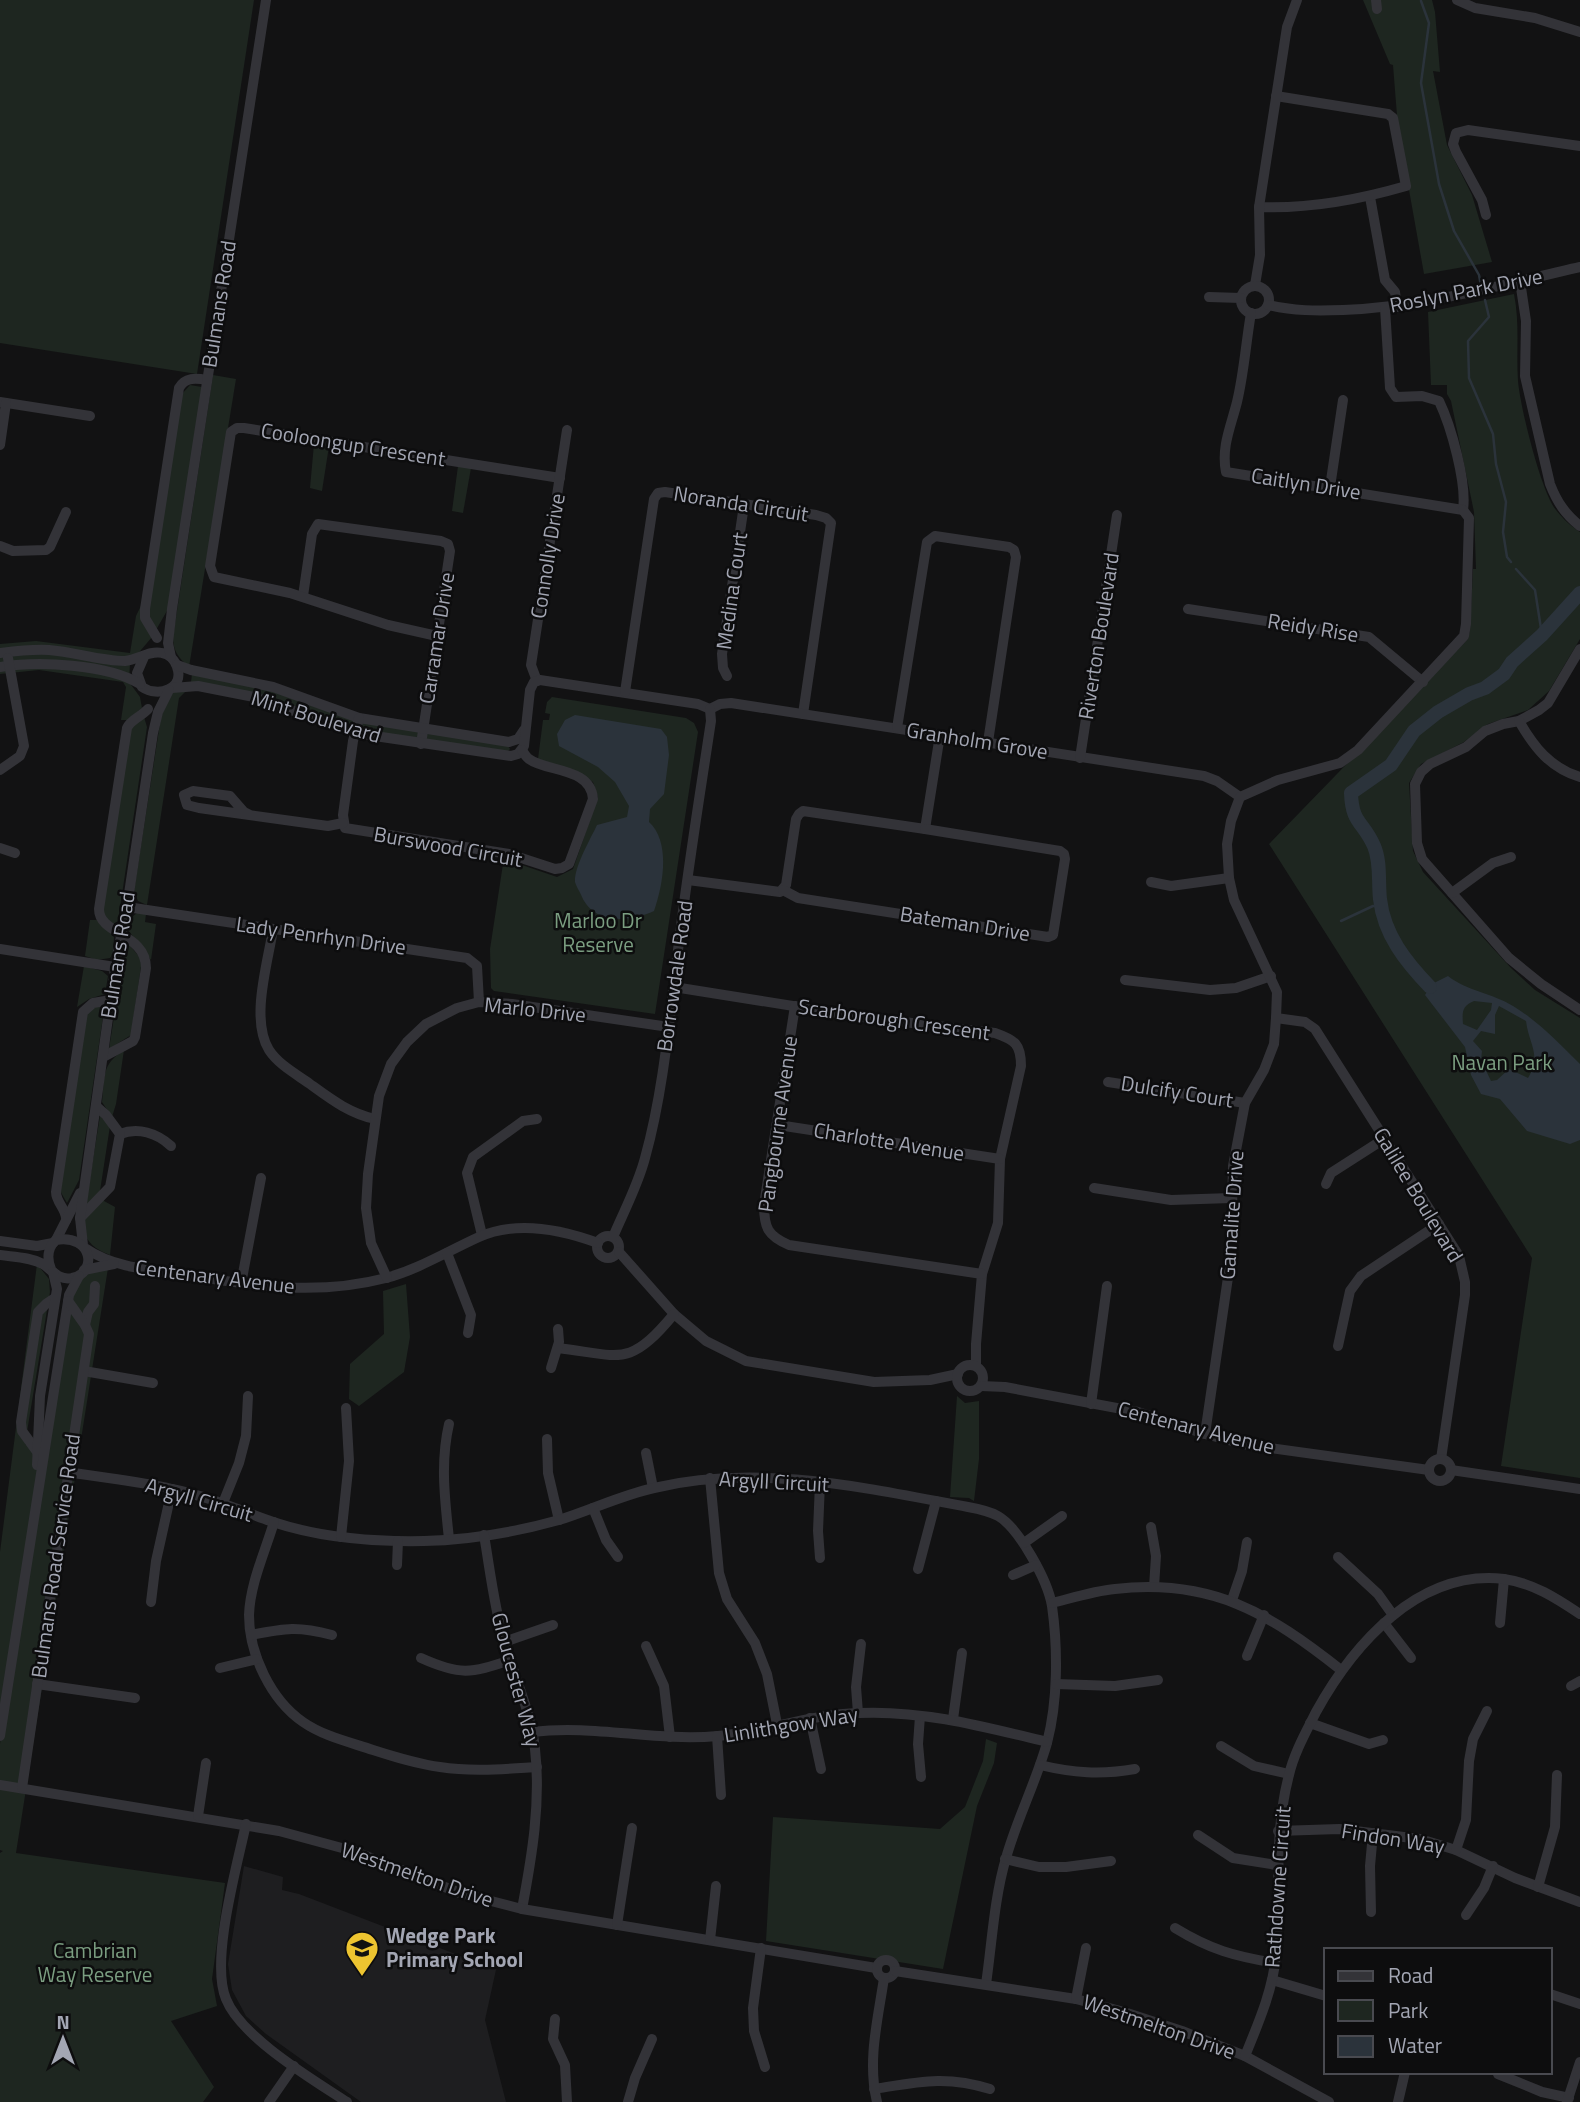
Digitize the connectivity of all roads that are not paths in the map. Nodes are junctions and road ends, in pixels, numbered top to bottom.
1 (266, 0) edge
2 (1297, 0) edge
3 (1457, 0) edge
4 (1580, 32) edge
5 (1276, 96) junction
6 (1580, 146) edge
7 (1370, 197) junction
8 (1259, 207) junction
9 (1486, 215) dead end
10 (1580, 267) edge
11 (1520, 281) junction
12 (1255, 285) junction
13 (1209, 297) dead end
14 (1241, 298) junction
15 (1268, 305) junction
16 (1397, 307) junction
17 (1385, 308) junction
18 (1251, 313) junction
19 (207, 380) junction
20 (1343, 400) dead end
21 (3, 403) edge
22 (90, 416) dead end
23 (567, 430) dead end
24 (0, 445) edge
25 (559, 478) junction
26 (1330, 487) junction
27 (744, 505) junction
28 (1463, 510) junction
29 (66, 512) dead end
30 (1117, 515) dead end
31 (1580, 526) edge
32 (0, 546) edge
33 (303, 596) junction
34 (172, 608) junction
35 (1188, 608) dead end
36 (438, 636) junction
37 (157, 638) junction
38 (4, 652) edge
39 (1579, 652) edge
40 (145, 656) junction
41 (174, 661) junction
42 (5, 666) edge
43 (727, 676) dead end
44 (537, 681) junction
45 (1423, 682) junction
46 (141, 685) junction
47 (170, 689) junction
48 (625, 692) junction
49 (148, 709) junction
50 (710, 709) junction
51 (803, 714) junction
52 (359, 718) junction
53 (1519, 721) junction
54 (897, 728) junction
55 (423, 730) junction
56 (524, 730) junction
57 (355, 732) junction
58 (153, 733) junction
59 (940, 735) junction
60 (988, 742) junction
61 (421, 744) junction
62 (522, 750) junction
63 (1080, 758) junction
64 (0, 770) edge
65 (1580, 777) edge
66 (1240, 797) junction
67 (250, 815) junction
68 (343, 824) junction
69 (925, 829) junction
70 (0, 848) edge
71 (15, 853) dead end
72 (1511, 857) dead end
73 (1229, 878) junction
74 (688, 880) junction
75 (1151, 882) dead end
76 (783, 890) junction
77 (1452, 893) junction
78 (127, 907) junction
79 (273, 929) junction
80 (121, 932) junction
81 (0, 949) edge
82 (115, 967) junction
83 (1271, 976) junction
84 (1125, 980) dead end
85 (674, 987) junction
86 (111, 1000) junction
87 (479, 1002) junction
88 (795, 1006) junction
89 (1580, 1010) edge
90 (1276, 1018) junction
91 (670, 1027) junction
92 (103, 1057) junction
93 (1108, 1082) dead end
94 (1245, 1103) junction
95 (97, 1107) junction
96 (376, 1119) junction
97 (537, 1119) dead end
98 (778, 1125) junction
99 (120, 1133) junction
100 (1384, 1139) junction
101 (171, 1146) dead end
102 (1000, 1159) junction
103 (86, 1177) junction
104 (261, 1178) dead end
105 (1325, 1184) dead end
106 (1094, 1188) dead end
107 (1231, 1198) junction
108 (80, 1218) junction
109 (66, 1220) junction
110 (1439, 1224) junction
111 (482, 1235) junction
112 (613, 1237) junction
113 (0, 1241) edge
114 (54, 1242) junction
115 (598, 1242) junction
116 (84, 1247) junction
117 (619, 1252) junction
118 (446, 1253) junction
119 (0, 1255) edge
120 (114, 1264) junction
121 (52, 1270) junction
122 (82, 1273) junction
123 (982, 1274) junction
124 (387, 1278) junction
125 (242, 1284) junction
126 (95, 1286) dead end
127 (1107, 1286) dead end
128 (55, 1298) junction
129 (68, 1301) junction
130 (82, 1312) junction
131 (674, 1314) junction
132 (558, 1329) dead end
133 (468, 1333) dead end
134 (1338, 1346) dead end
135 (558, 1348) junction
136 (972, 1366) junction
137 (551, 1368) dead end
138 (84, 1371) junction
139 (958, 1379) junction
140 (983, 1381) junction
141 (153, 1383) dead end
142 (248, 1396) dead end
143 (1091, 1404) junction
144 (346, 1408) dead end
145 (449, 1424) dead end
146 (1205, 1434) junction
147 (547, 1439) dead end
148 (38, 1453) junction
149 (646, 1453) dead end
150 (1441, 1460) junction
151 (1429, 1469) junction
152 (1451, 1471) junction
153 (68, 1472) junction
154 (710, 1478) junction
155 (820, 1483) junction
156 (653, 1488) junction
157 (172, 1489) junction
158 (1580, 1489) edge
159 (936, 1501) junction
160 (223, 1503) junction
161 (35, 1506) junction
162 (593, 1508) junction
163 (1062, 1516) dead end
164 (559, 1520) junction
165 (274, 1522) junction
166 (1151, 1527) dead end
167 (484, 1535) junction
168 (341, 1537) junction
169 (449, 1539) junction
170 (398, 1541) junction
171 (1247, 1542) dead end
172 (1024, 1543) junction
173 (618, 1556) dead end
174 (1338, 1557) dead end
175 (820, 1558) dead end
176 (397, 1565) dead end
177 (1036, 1565) junction
178 (918, 1569) dead end
179 (1013, 1575) dead end
180 (1504, 1579) junction
181 (1154, 1587) junction
182 (1232, 1600) junction
183 (151, 1602) dead end
184 (1052, 1603) junction
185 (1580, 1614) edge
186 (1264, 1615) junction
187 (1389, 1619) junction
188 (1500, 1623) dead end
189 (553, 1625) dead end
190 (251, 1634) junction
191 (332, 1635) dead end
192 (504, 1642) junction
193 (861, 1643) dead end
194 (646, 1646) dead end
195 (961, 1653) dead end
196 (1247, 1657) dead end
197 (421, 1658) dead end
198 (1411, 1658) dead end
199 (257, 1659) junction
200 (511, 1660) junction
201 (220, 1668) dead end
202 (1341, 1670) junction
203 (1158, 1680) dead end
204 (37, 1684) junction
205 (1056, 1684) junction
206 (135, 1698) dead end
207 (1487, 1712) dead end
208 (858, 1713) junction
209 (920, 1716) junction
210 (810, 1718) junction
211 (953, 1719) junction
212 (1310, 1723) junction
213 (777, 1724) junction
214 (533, 1732) junction
215 (0, 1736) edge
216 (717, 1736) junction
217 (670, 1737) junction
218 (1383, 1741) dead end
219 (1047, 1742) junction
220 (1221, 1746) dead end
221 (206, 1763) dead end
222 (1040, 1765) junction
223 (537, 1767) junction
224 (821, 1769) dead end
225 (1135, 1769) dead end
226 (1289, 1774) junction
227 (1557, 1775) dead end
228 (921, 1777) dead end
229 (0, 1785) edge
230 (22, 1788) junction
231 (721, 1796) dead end
232 (198, 1816) junction
233 (246, 1824) junction
234 (632, 1828) dead end
235 (1278, 1831) junction
236 (1373, 1833) junction
237 (1198, 1835) dead end
238 (1456, 1850) junction
239 (1005, 1859) junction
240 (1111, 1861) dead end
241 (1277, 1865) junction
242 (1493, 1866) junction
243 (716, 1886) dead end
244 (1538, 1887) junction
245 (1580, 1902) edge
246 (522, 1909) junction
247 (1371, 1912) dead end
248 (1466, 1915) dead end
249 (617, 1926) junction
250 (1175, 1928) dead end
251 (709, 1940) junction
252 (761, 1948) junction
253 (1086, 1948) dead end
254 (1275, 1963) junction
255 (876, 1968) junction
256 (895, 1971) junction
257 (884, 1979) junction
258 (1272, 1980) junction
259 (986, 1984) junction
260 (1324, 1995) edge
261 (1552, 1995) edge
262 (1076, 1999) junction
263 (1580, 2004) edge
264 (555, 2019) dead end
265 (652, 2039) dead end
266 (1245, 2056) junction
267 (1580, 2062) edge
268 (294, 2066) junction
269 (765, 2067) dead end
270 (1405, 2074) edge
271 (1498, 2074) edge
272 (874, 2089) junction
273 (990, 2089) dead end
274 (1314, 2098) edge
275 (1568, 2100) edge
276 (269, 2102) edge
277 (347, 2102) edge
278 (567, 2102) edge
279 (628, 2102) edge
280 (877, 2102) edge
281 (1329, 2102) edge
282 (1398, 2102) edge

1 - 19 street, Bulmans Road
2 - 5 street
3 - 4 street
5 - 7 street
5 - 8 street
6 - 9 street
7 - 8 street
7 - 16 street
8 - 12 street
10 - 11 street, Roslyn Park Drive
11 - 16 street, Roslyn Park Drive
11 - 31 street
12 - 14 street
12 - 15 street
13 - 14 street
14 - 18 street
15 - 17 street, Roslyn Park Drive
15 - 18 street
16 - 17 street, Roslyn Park Drive
17 - 28 street
18 - 26 street, Caitlyn Drive
19 - 34 street, Bulmans Road
19 - 37 street
20 - 26 street
21 - 22 street
21 - 24 street
23 - 25 street, Connolly Drive
25 - 33 street, Cooloongup Crescent
25 - 44 street, Connolly Drive
26 - 28 street, Caitlyn Drive
27 - 43 street, Medina Court
27 - 48 street, Noranda Circuit
27 - 51 street, Noranda Circuit
28 - 45 street
29 - 32 street
30 - 63 street, Riverton Boulevard
33 - 36 street, Cooloongup Crescent
33 - 36 street, Carramar Drive
34 - 37 street, Bulmans Road
34 - 41 street, Bulmans Road
35 - 45 street, Reidy Rise
36 - 55 street, Carramar Drive
37 - 40 street, Bulmans Road
38 - 40 street
38 - 42 street
39 - 53 street
40 - 41 street
40 - 46 street
41 - 47 street
41 - 52 street, Mint Boulevard
42 - 46 street
42 - 64 street
44 - 48 street
44 - 56 street
45 - 66 street
46 - 47 street
46 - 49 street, Bulmans Road
47 - 57 street, Mint Boulevard
47 - 58 street, Bulmans Road
48 - 50 street
49 - 58 street, Bulmans Road
49 - 80 street
50 - 51 street, Granholm Grove
50 - 74 street, Borrowdale Road
51 - 54 street, Granholm Grove
52 - 55 street, Mint Boulevard
52 - 57 street
53 - 65 street
53 - 77 street
54 - 59 street, Granholm Grove
54 - 60 street
55 - 56 street, Mint Boulevard
55 - 61 street, Carramar Drive
56 - 62 street
57 - 61 street, Mint Boulevard
57 - 68 street
58 - 78 street, Bulmans Road
59 - 60 street, Granholm Grove
59 - 69 street
60 - 63 street, Granholm Grove
61 - 62 street, Mint Boulevard
62 - 68 street, Burswood Circuit
63 - 66 street, Granholm Grove
66 - 73 street, Gamalite Drive
67 - 67 street
67 - 68 street
69 - 76 street
69 - 76 street, Bateman Drive
70 - 71 street
72 - 77 street
73 - 75 street
73 - 83 street, Gamalite Drive
74 - 76 street
74 - 85 street, Borrowdale Road
77 - 89 street
78 - 79 street, Lady Penrhyn Drive
78 - 80 street, Bulmans Road
79 - 87 street, Lady Penrhyn Drive
79 - 96 street
80 - 82 street, Bulmans Road
80 - 92 street
81 - 82 street
82 - 86 street, Bulmans Road
83 - 84 street
83 - 90 street, Gamalite Drive
85 - 88 street, Scarborough Crescent
85 - 91 street, Borrowdale Road
86 - 92 street, Bulmans Road
86 - 109 street
87 - 91 street, Marlo Drive
87 - 96 street, Marlo Drive
88 - 98 street, Pangbourne Avenue
88 - 102 street, Scarborough Crescent
90 - 94 street, Gamalite Drive
90 - 100 street, Galilee Boulevard
91 - 112 street, Borrowdale Road
92 - 95 street, Bulmans Road
93 - 94 street, Dulcify Court
94 - 107 street, Gamalite Drive
95 - 99 street
95 - 103 street, Bulmans Road
96 - 124 street, Marlo Drive
97 - 111 street
98 - 102 street, Charlotte Avenue
98 - 123 street, Pangbourne Avenue
99 - 101 street
99 - 108 street
100 - 105 street
100 - 110 street, Galilee Boulevard
102 - 123 street, Scarborough Crescent
103 - 108 street, Bulmans Road
103 - 109 street, Bulmans Road
104 - 125 street
106 - 107 street
107 - 146 street, Gamalite Drive
108 - 116 street, Bulmans Road
109 - 114 street, Bulmans Road
110 - 134 street
110 - 150 street, Galilee Boulevard
111 - 115 street, Centenary Avenue
111 - 118 street, Centenary Avenue
112 - 115 street
112 - 117 street
113 - 114 street
114 - 116 street
114 - 121 street
115 - 117 street
116 - 120 street, Centenary Avenue
116 - 122 street
117 - 131 street
118 - 124 street, Centenary Avenue
118 - 133 street
119 - 121 street
120 - 122 street, Centenary Avenue
120 - 125 street, Centenary Avenue
121 - 122 street
121 - 128 street
122 - 129 street
123 - 136 street, Scarborough Crescent
124 - 125 street, Centenary Avenue
126 - 130 street
127 - 143 street
128 - 148 street
128 - 148 street, Bulmans Road Service Road
129 - 130 street, Bulmans Road Service Road
129 - 161 street
130 - 138 street, Bulmans Road Service Road
131 - 135 street
131 - 139 street
132 - 135 street
135 - 137 street
136 - 139 street
136 - 140 street
138 - 141 street
138 - 153 street, Bulmans Road Service Road
139 - 140 street
140 - 143 street, Centenary Avenue
142 - 160 street
143 - 146 street, Centenary Avenue
144 - 168 street
145 - 169 street
146 - 151 street, Centenary Avenue
147 - 164 street
148 - 161 street
149 - 156 street
150 - 151 street
150 - 152 street
151 - 152 street
152 - 158 street
153 - 157 street, Argyll Circuit
153 - 204 street, Bulmans Road Service Road
154 - 155 street, Argyll Circuit
154 - 156 street, Argyll Circuit
154 - 213 street
155 - 159 street, Argyll Circuit
155 - 175 street
156 - 162 street, Argyll Circuit
157 - 160 street, Argyll Circuit
157 - 183 street
159 - 172 street, Argyll Circuit
159 - 178 street
160 - 165 street, Argyll Circuit
161 - 215 street
162 - 164 street, Argyll Circuit
162 - 173 street
163 - 172 street
164 - 167 street, Argyll Circuit
165 - 168 street, Argyll Circuit
165 - 190 street
166 - 181 street
167 - 169 street, Argyll Circuit
167 - 192 street, Gloucester Way
168 - 170 street, Argyll Circuit
169 - 170 street, Argyll Circuit
170 - 176 street
171 - 182 street
172 - 177 street, Argyll Circuit
174 - 187 street
177 - 179 street
177 - 184 street, Argyll Circuit
180 - 185 street, Rathdowne Circuit
180 - 187 street, Rathdowne Circuit
180 - 188 street
181 - 182 street
181 - 184 street
182 - 186 street
184 - 205 street, Argyll Circuit
186 - 196 street
186 - 202 street
187 - 198 street
187 - 202 street, Rathdowne Circuit
189 - 192 street
190 - 191 street
190 - 199 street
192 - 200 street, Gloucester Way
193 - 208 street
194 - 217 street
195 - 211 street
197 - 200 street
199 - 201 street
199 - 223 street
200 - 214 street, Gloucester Way
202 - 212 street, Rathdowne Circuit
203 - 205 street
204 - 206 street
204 - 230 street, Bulmans Road Service Road
205 - 219 street, Argyll Circuit
207 - 238 street
208 - 209 street, Linlithgow Way
208 - 210 street, Linlithgow Way
209 - 211 street, Linlithgow Way
209 - 228 street
210 - 213 street, Linlithgow Way
210 - 224 street
211 - 219 street, Linlithgow Way
212 - 218 street
212 - 226 street, Rathdowne Circuit
213 - 216 street, Linlithgow Way
214 - 217 street, Linlithgow Way
214 - 223 street, Gloucester Way
216 - 217 street, Linlithgow Way
216 - 231 street
219 - 222 street, Argyll Circuit
220 - 226 street
221 - 232 street
222 - 225 street
222 - 239 street, Argyll Circuit
223 - 246 street, Gloucester Way
226 - 235 street, Rathdowne Circuit
227 - 244 street
229 - 230 street, Westmelton Drive
230 - 232 street, Westmelton Drive
232 - 233 street, Westmelton Drive
233 - 246 street, Westmelton Drive
233 - 268 street
234 - 249 street
235 - 236 street, Findon Way
235 - 241 street, Rathdowne Circuit
236 - 238 street, Findon Way
236 - 247 street
237 - 241 street
238 - 242 street, Findon Way
239 - 240 street
239 - 259 street, Argyll Circuit
241 - 254 street, Rathdowne Circuit
242 - 244 street, Findon Way
242 - 248 street
243 - 251 street
244 - 245 street, Findon Way
246 - 249 street, Westmelton Drive
249 - 251 street, Westmelton Drive
250 - 254 street
251 - 252 street, Westmelton Drive
252 - 255 street, Westmelton Drive
252 - 269 street
253 - 262 street
254 - 258 street, Rathdowne Circuit
255 - 256 street
255 - 257 street
256 - 257 street
256 - 259 street, Westmelton Drive
257 - 272 street
258 - 260 street
258 - 266 street, Rathdowne Circuit
259 - 262 street, Westmelton Drive
261 - 263 street
262 - 266 street, Westmelton Drive
264 - 278 street
265 - 279 street
266 - 274 street, Westmelton Drive
267 - 275 street
268 - 276 street
268 - 277 street
270 - 282 street
271 - 275 street
272 - 273 street
272 - 280 street
274 - 281 street, Westmelton Drive

